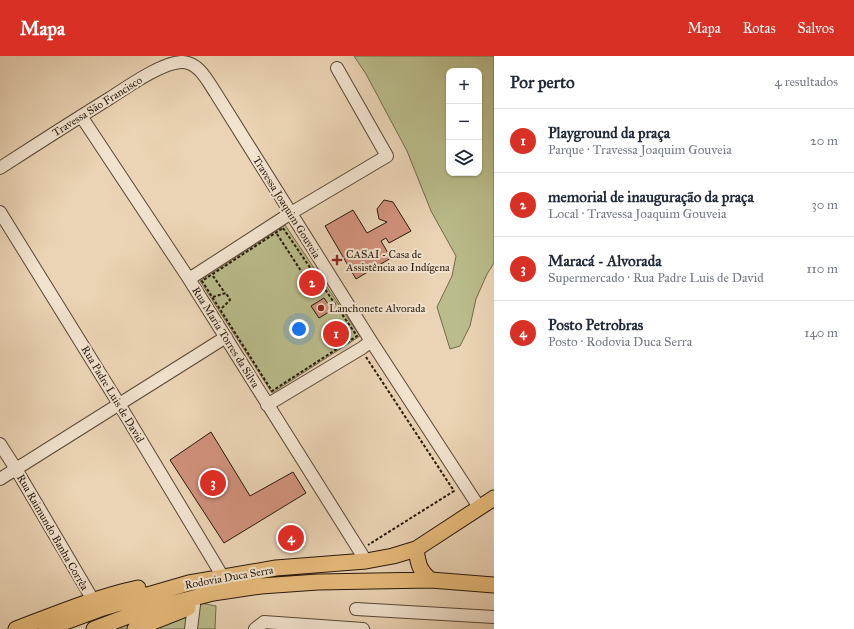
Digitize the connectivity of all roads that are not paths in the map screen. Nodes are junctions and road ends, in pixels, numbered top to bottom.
1 (337, 68) dead end
2 (199, 69) joint
3 (81, 116) junction
4 (0, 168) edge
5 (0, 212) edge
6 (291, 213) junction
7 (189, 279) junction
8 (226, 337) junction
9 (371, 341) junction
10 (119, 404) junction
11 (267, 404) junction
12 (0, 444) edge
13 (16, 469) junction
14 (0, 479) edge
15 (494, 498) edge
16 (479, 507) junction
17 (416, 549) junction
18 (366, 554) junction
19 (223, 577) junction
20 (431, 580) junction
21 (189, 583) junction
22 (494, 585) edge
23 (213, 593) junction
24 (93, 600) junction
25 (194, 606) junction
26 (356, 608) dead end
27 (494, 618) edge
28 (16, 629) edge
29 (46, 629) edge
30 (94, 629) edge
31 (135, 629) edge
32 (191, 629) edge
33 (255, 629) edge
34 (364, 629) edge

1 - 6 street
2 - 3 street, Travessa São Francisco
2 - 6 street, Travessa Joaquim Gouveia
3 - 4 street, Travessa São Francisco
3 - 7 street, Rua Maria Torres da Silva
5 - 10 street, Rua Padre Luis de David
6 - 7 street
6 - 9 street, Travessa Joaquim Gouveia
7 - 8 street, Rua Maria Torres da Silva
8 - 10 street
8 - 11 street, Rua Maria Torres da Silva
9 - 11 street
9 - 16 street, Travessa Joaquim Gouveia
10 - 13 street
10 - 19 street, Rua Padre Luis de David
11 - 18 street, Rua Maria Torres da Silva
12 - 13 street, Rua Raimundo Banha Corrêa
13 - 14 street
13 - 24 street, Rua Raimundo Banha Corrêa
15 - 16 main road, Rodovia Duca Serra
16 - 17 main road, Rodovia Duca Serra
17 - 18 main road, Rodovia Duca Serra
17 - 20 main road
18 - 19 main road, Rodovia Duca Serra
19 - 21 main road, Rodovia Duca Serra
20 - 22 main road, Rodovia Duca Serra
20 - 23 main road, Rodovia Duca Serra
21 - 24 main road
21 - 29 main road, Rodovia Duca Serra
23 - 25 main road
23 - 30 main road, Rodovia Duca Serra
24 - 28 main road
25 - 31 main road
25 - 32 street
26 - 27 street
33 - 34 street

